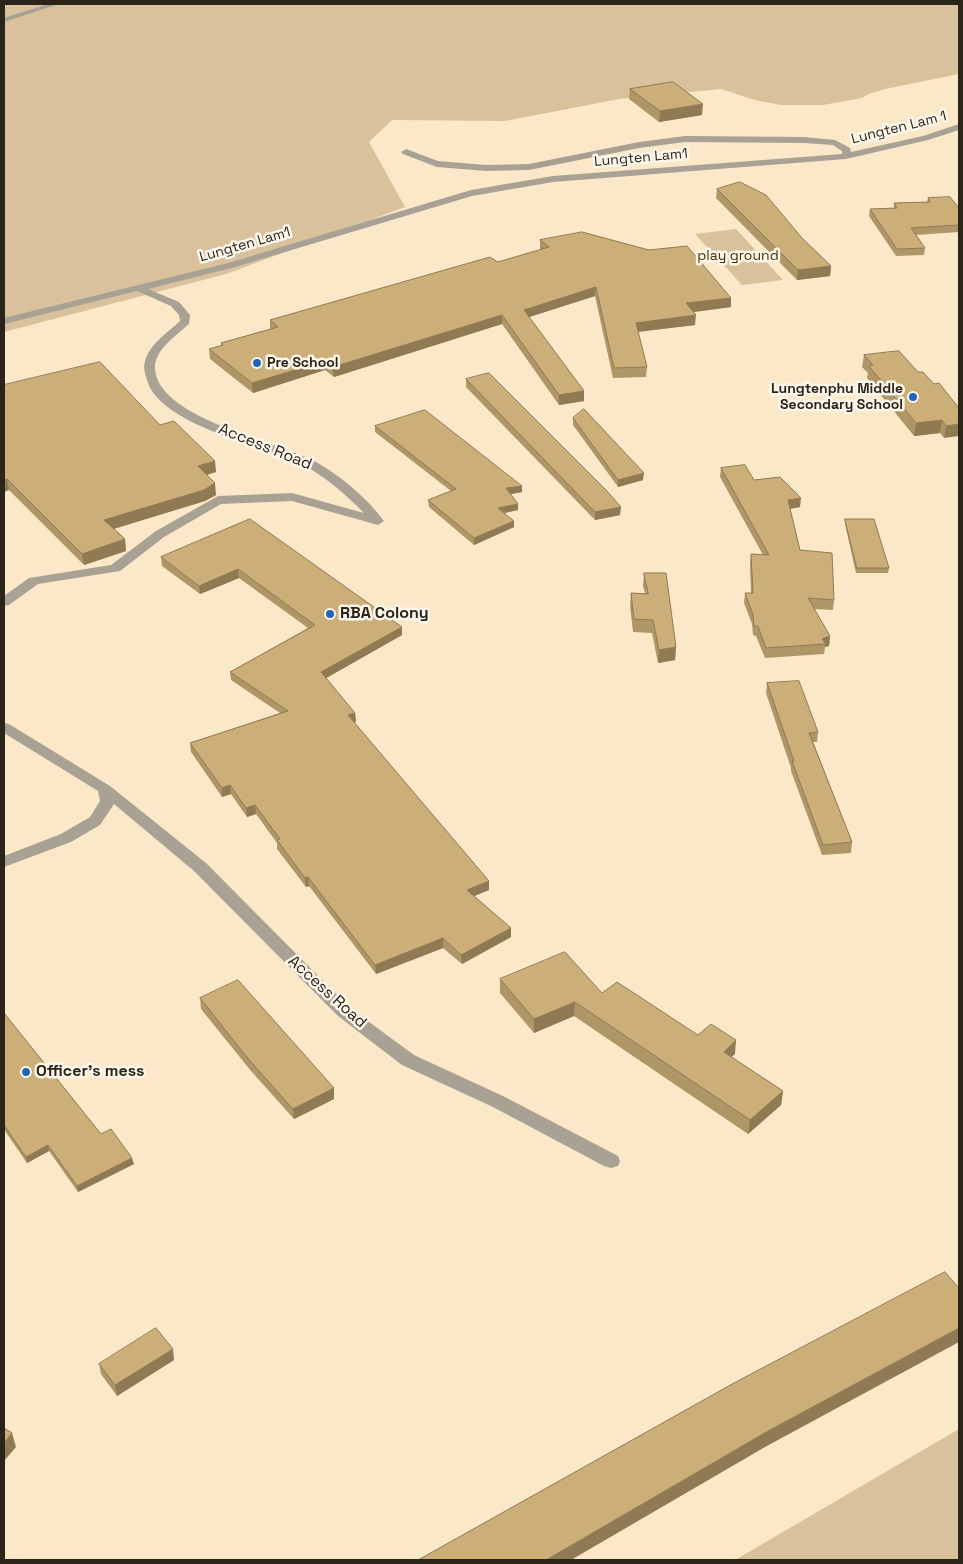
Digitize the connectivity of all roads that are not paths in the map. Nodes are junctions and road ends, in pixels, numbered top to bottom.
1 (55, 4) edge
2 (4, 20) edge
3 (959, 127) edge
4 (406, 152) dead end
5 (846, 156) junction
6 (137, 288) junction
7 (4, 321) edge
8 (4, 602) edge
9 (4, 727) edge
10 (105, 789) junction
11 (4, 862) edge
12 (611, 1162) dead end

1 - 2 street
3 - 5 street, Lungten Lam 1
4 - 5 street, Lungten Lam1
5 - 6 street, Lungten Lam1
6 - 7 street, Lungten Lam1
6 - 8 street, Access Road
9 - 10 street, Access Road
10 - 11 street
10 - 12 street, Access Road

